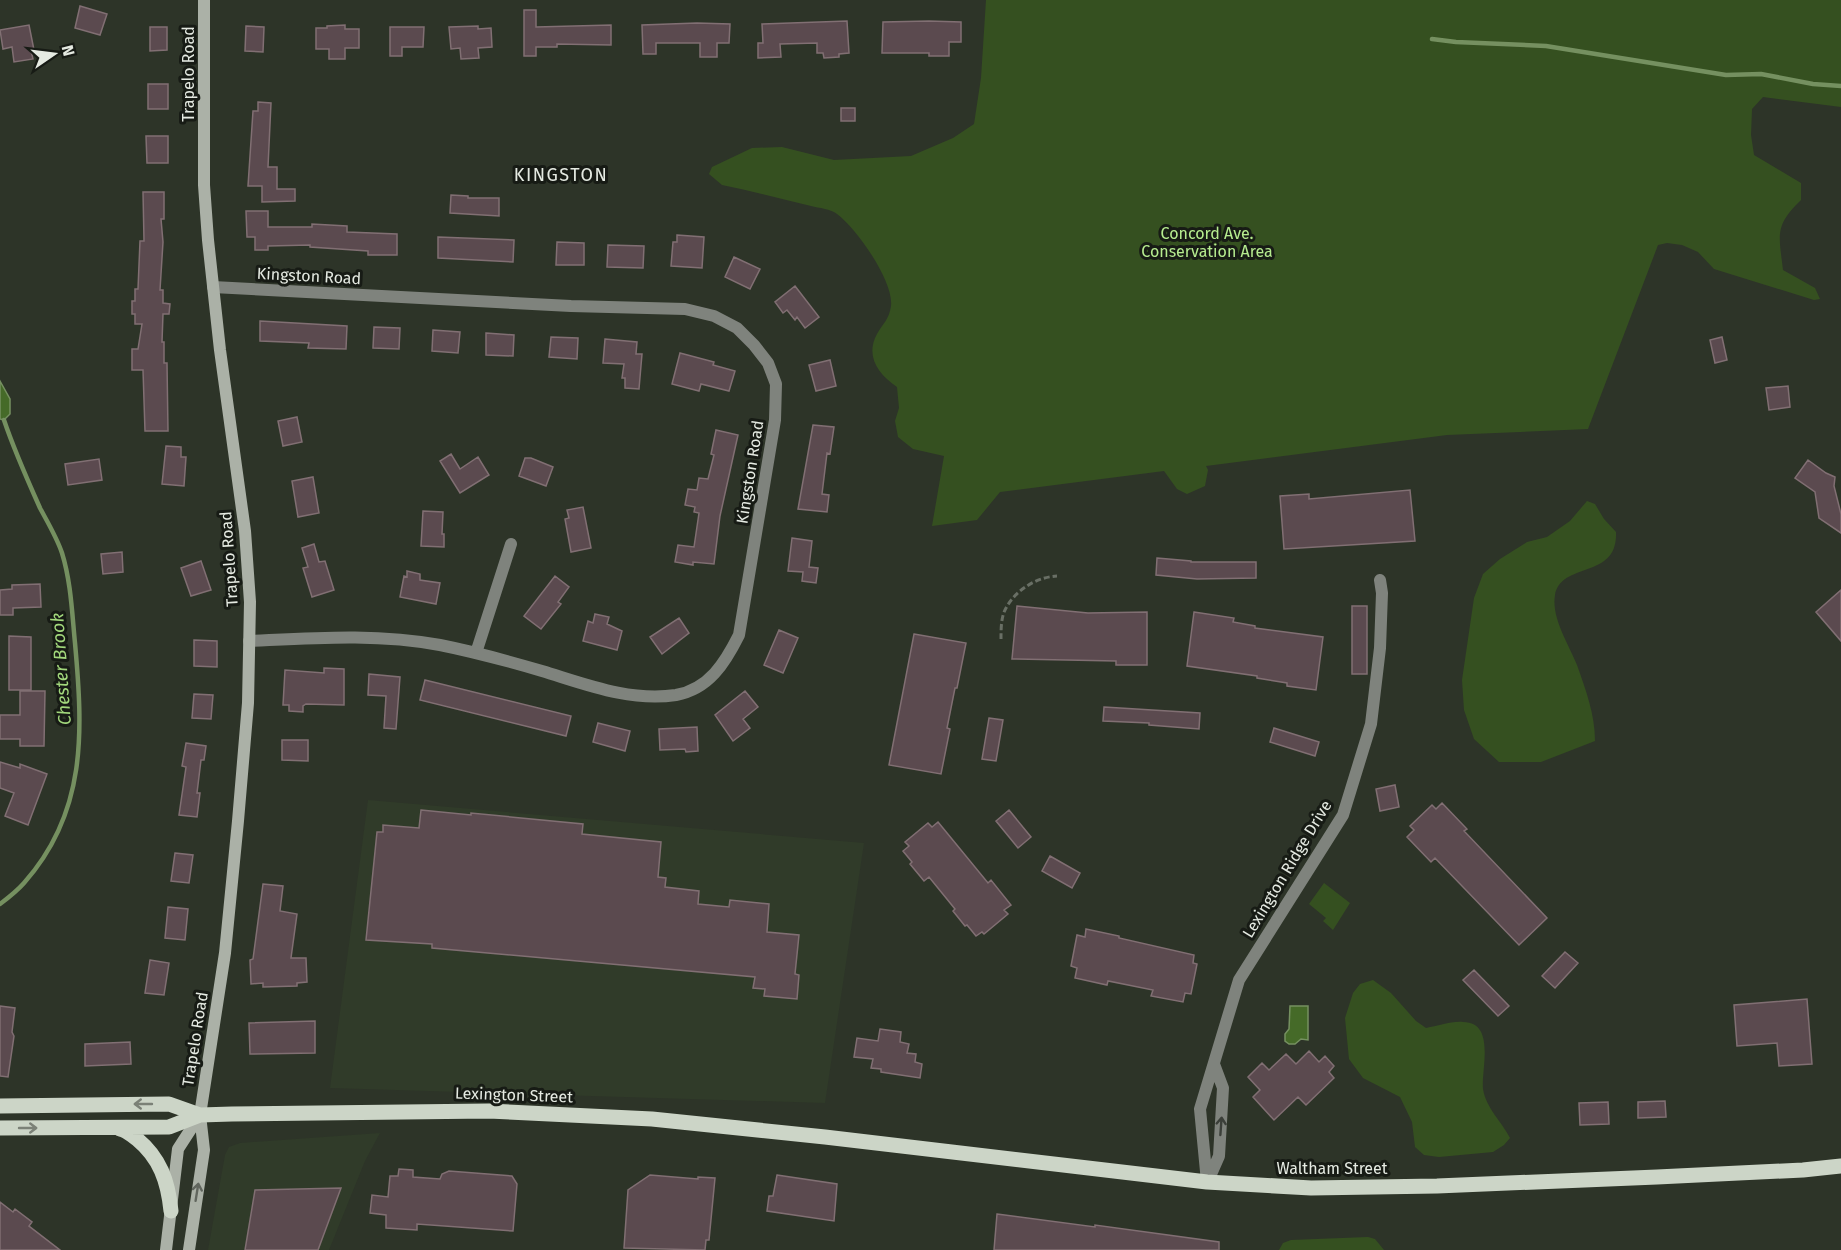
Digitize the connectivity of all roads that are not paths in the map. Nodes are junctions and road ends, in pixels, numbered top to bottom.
1 (204, 0) edge
2 (213, 287) junction
3 (511, 544) dead end
4 (1380, 580) dead end
5 (249, 641) junction
6 (476, 652) junction
7 (1214, 1064) junction
8 (0, 1106) edge
9 (200, 1115) junction
10 (0, 1128) edge
11 (117, 1128) junction
12 (825, 1137) joint
13 (1841, 1166) edge
14 (1207, 1182) junction
15 (171, 1211) junction
16 (166, 1250) edge
17 (189, 1250) edge

1 - 2 main road, Trapelo Road
2 - 5 main road, Trapelo Road
2 - 6 street, Kingston Road
3 - 6 street
4 - 7 street, Lexington Ridge Drive
5 - 6 street, Kingston Road
5 - 9 main road, Trapelo Road
7 - 14 street, Lexington Ridge Drive
14 -> 7 street
9 -> 8 main road, Lexington Street
9 - 11 main road, Lexington Street
9 - 12 main road, Lexington Street
9 - 15 main road, Trapelo Road
17 -> 9 main road, Trapelo Road
10 -> 11 main road, Lexington Street
11 - 15 main road
12 - 14 main road, Waltham Street
13 - 14 main road, Waltham Street
15 - 16 main road, Trapelo Road

